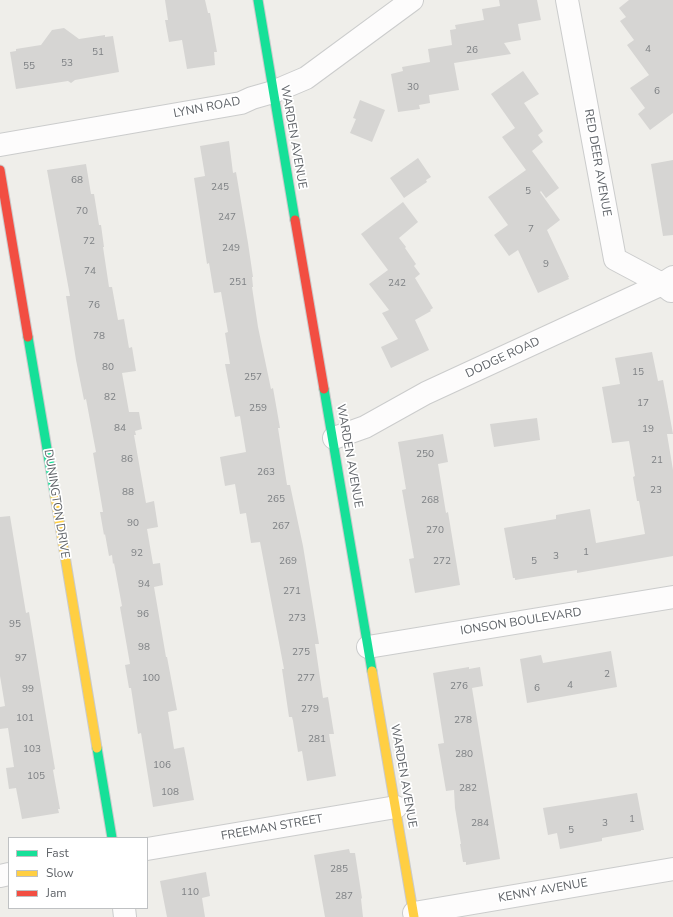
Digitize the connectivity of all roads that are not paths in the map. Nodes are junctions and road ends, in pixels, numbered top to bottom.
1 (258, 0) edge
2 (412, 0) edge
3 (567, 0) edge
4 (273, 92) junction
5 (0, 145) edge
6 (0, 170) edge
7 (670, 285) edge
8 (334, 438) junction
9 (673, 597) edge
10 (368, 647) junction
11 (396, 807) junction
12 (112, 837) edge
13 (148, 849) edge
14 (673, 869) edge
15 (414, 915) edge

1 - 4 main road, WARDEN AVENUE
2 - 4 street, LYNN ROAD
3 - 7 street, RED DEER AVENUE
4 - 5 street, LYNN ROAD
4 - 8 main road, WARDEN AVENUE
6 - 12 main road, DUNINGTON DRIVE
7 - 8 street, DODGE ROAD
8 - 10 main road, WARDEN AVENUE
9 - 10 street, IONSON BOULEVARD
10 - 11 main road, WARDEN AVENUE
11 - 13 street, FREEMAN STREET
11 - 15 main road, WARDEN AVENUE
14 - 15 street, KENNY AVENUE

